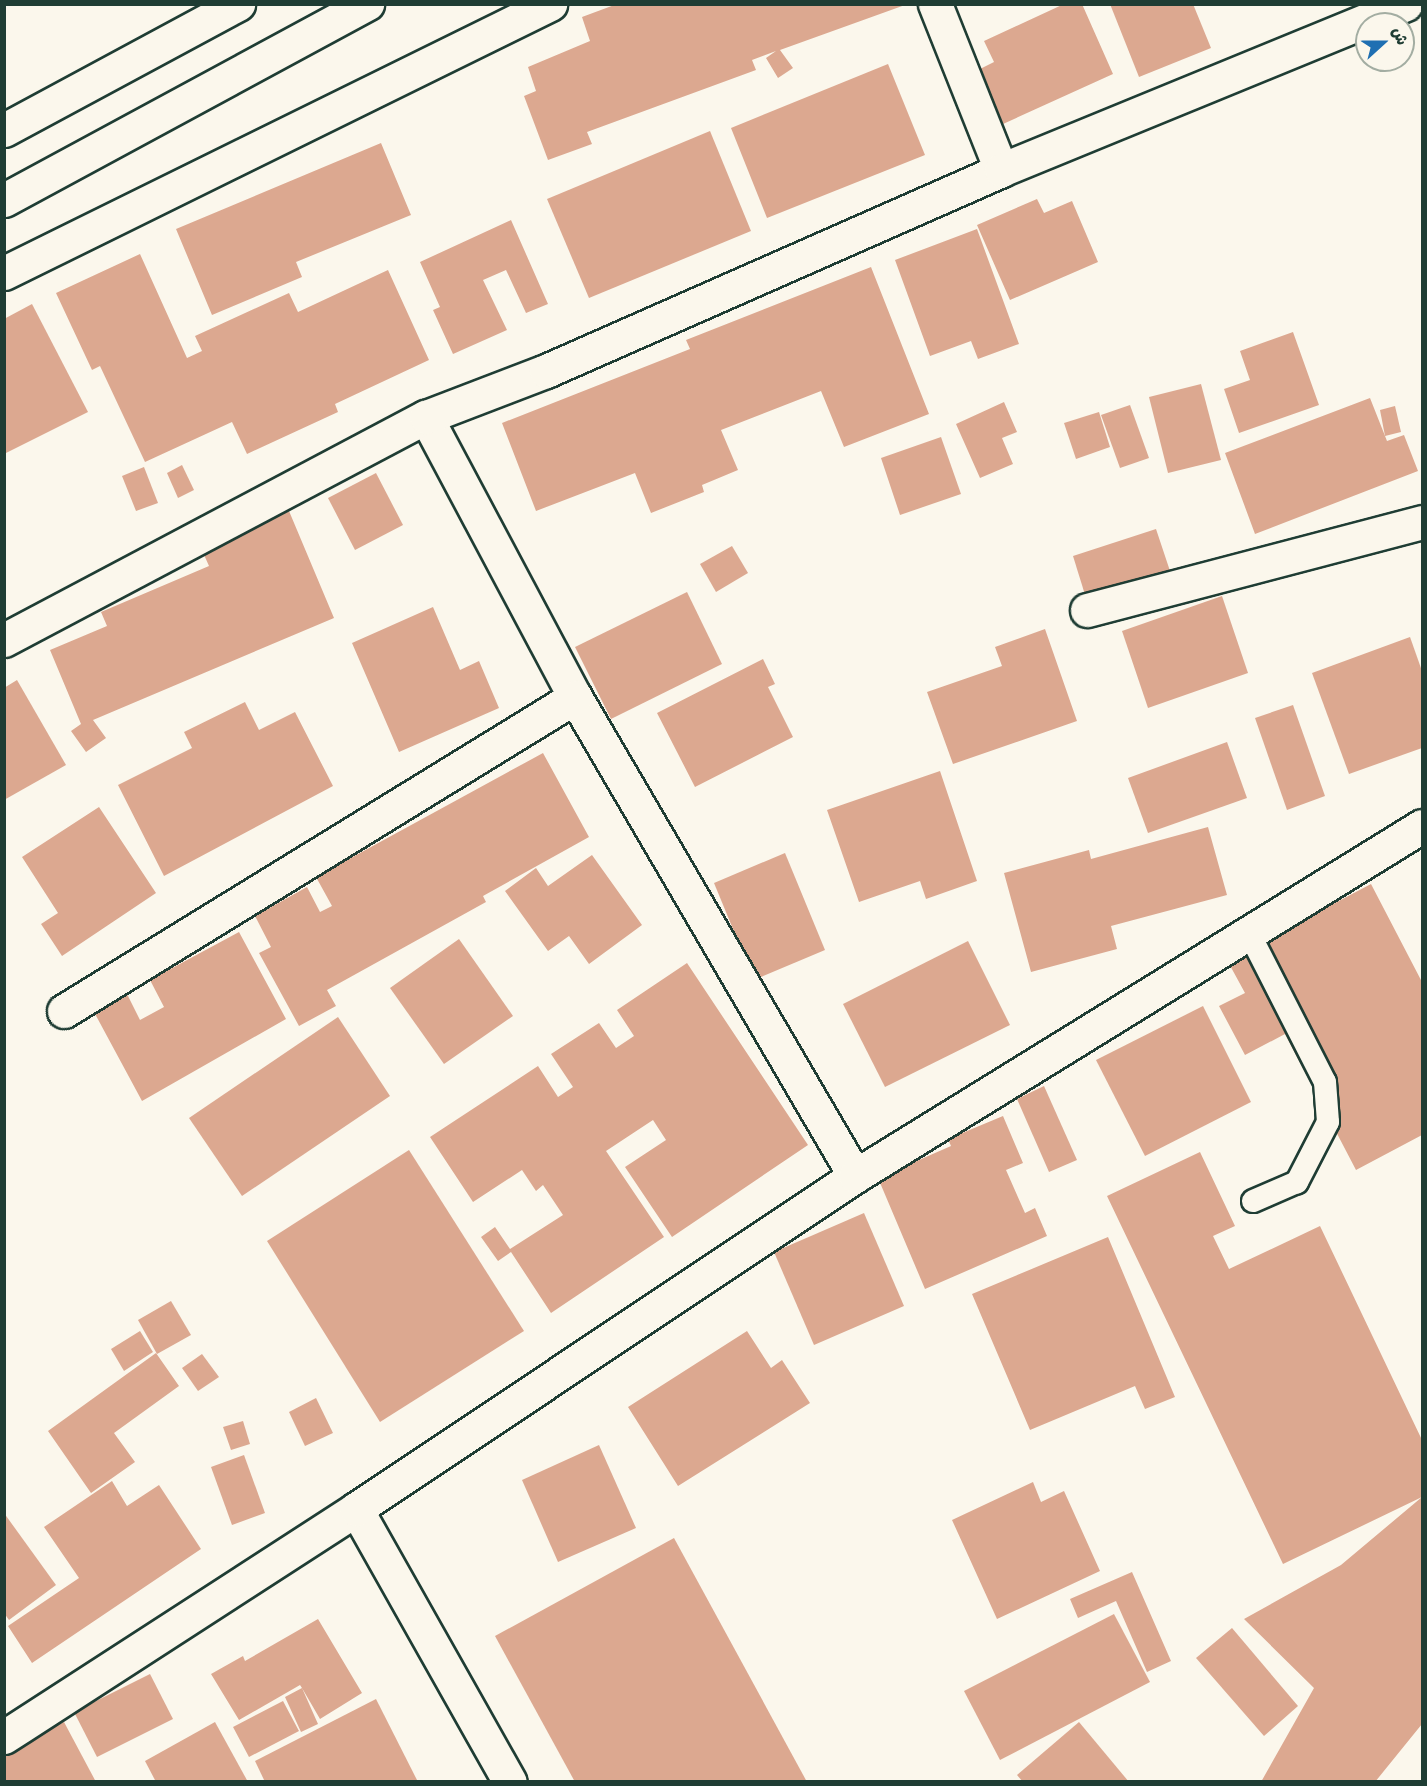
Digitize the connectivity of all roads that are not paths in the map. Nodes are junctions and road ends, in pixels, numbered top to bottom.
1 (238, 4) edge
2 (368, 4) edge
3 (550, 4) edge
4 (935, 4) edge
5 (1405, 4) edge
6 (4, 130) edge
7 (1001, 170) junction
8 (4, 200) edge
9 (4, 273) edge
10 (426, 417) junction
11 (1422, 522) edge
12 (1087, 610) dead end
13 (4, 640) edge
14 (575, 697) junction
15 (1422, 826) edge
16 (1249, 933) junction
17 (64, 1011) dead end
18 (855, 1176) junction
19 (1253, 1201) dead end
20 (356, 1509) junction
21 (4, 1737) edge
22 (510, 1782) edge

1 - 6 main road
2 - 8 main road
3 - 9 main road
4 - 7 main road
5 - 7 main road
7 - 10 main road
10 - 13 main road
10 - 14 main road
11 - 12 main road
14 - 17 main road
14 - 18 main road
15 - 16 main road
16 - 18 main road
16 - 19 lane
18 - 20 main road
20 - 21 main road
20 - 22 main road

